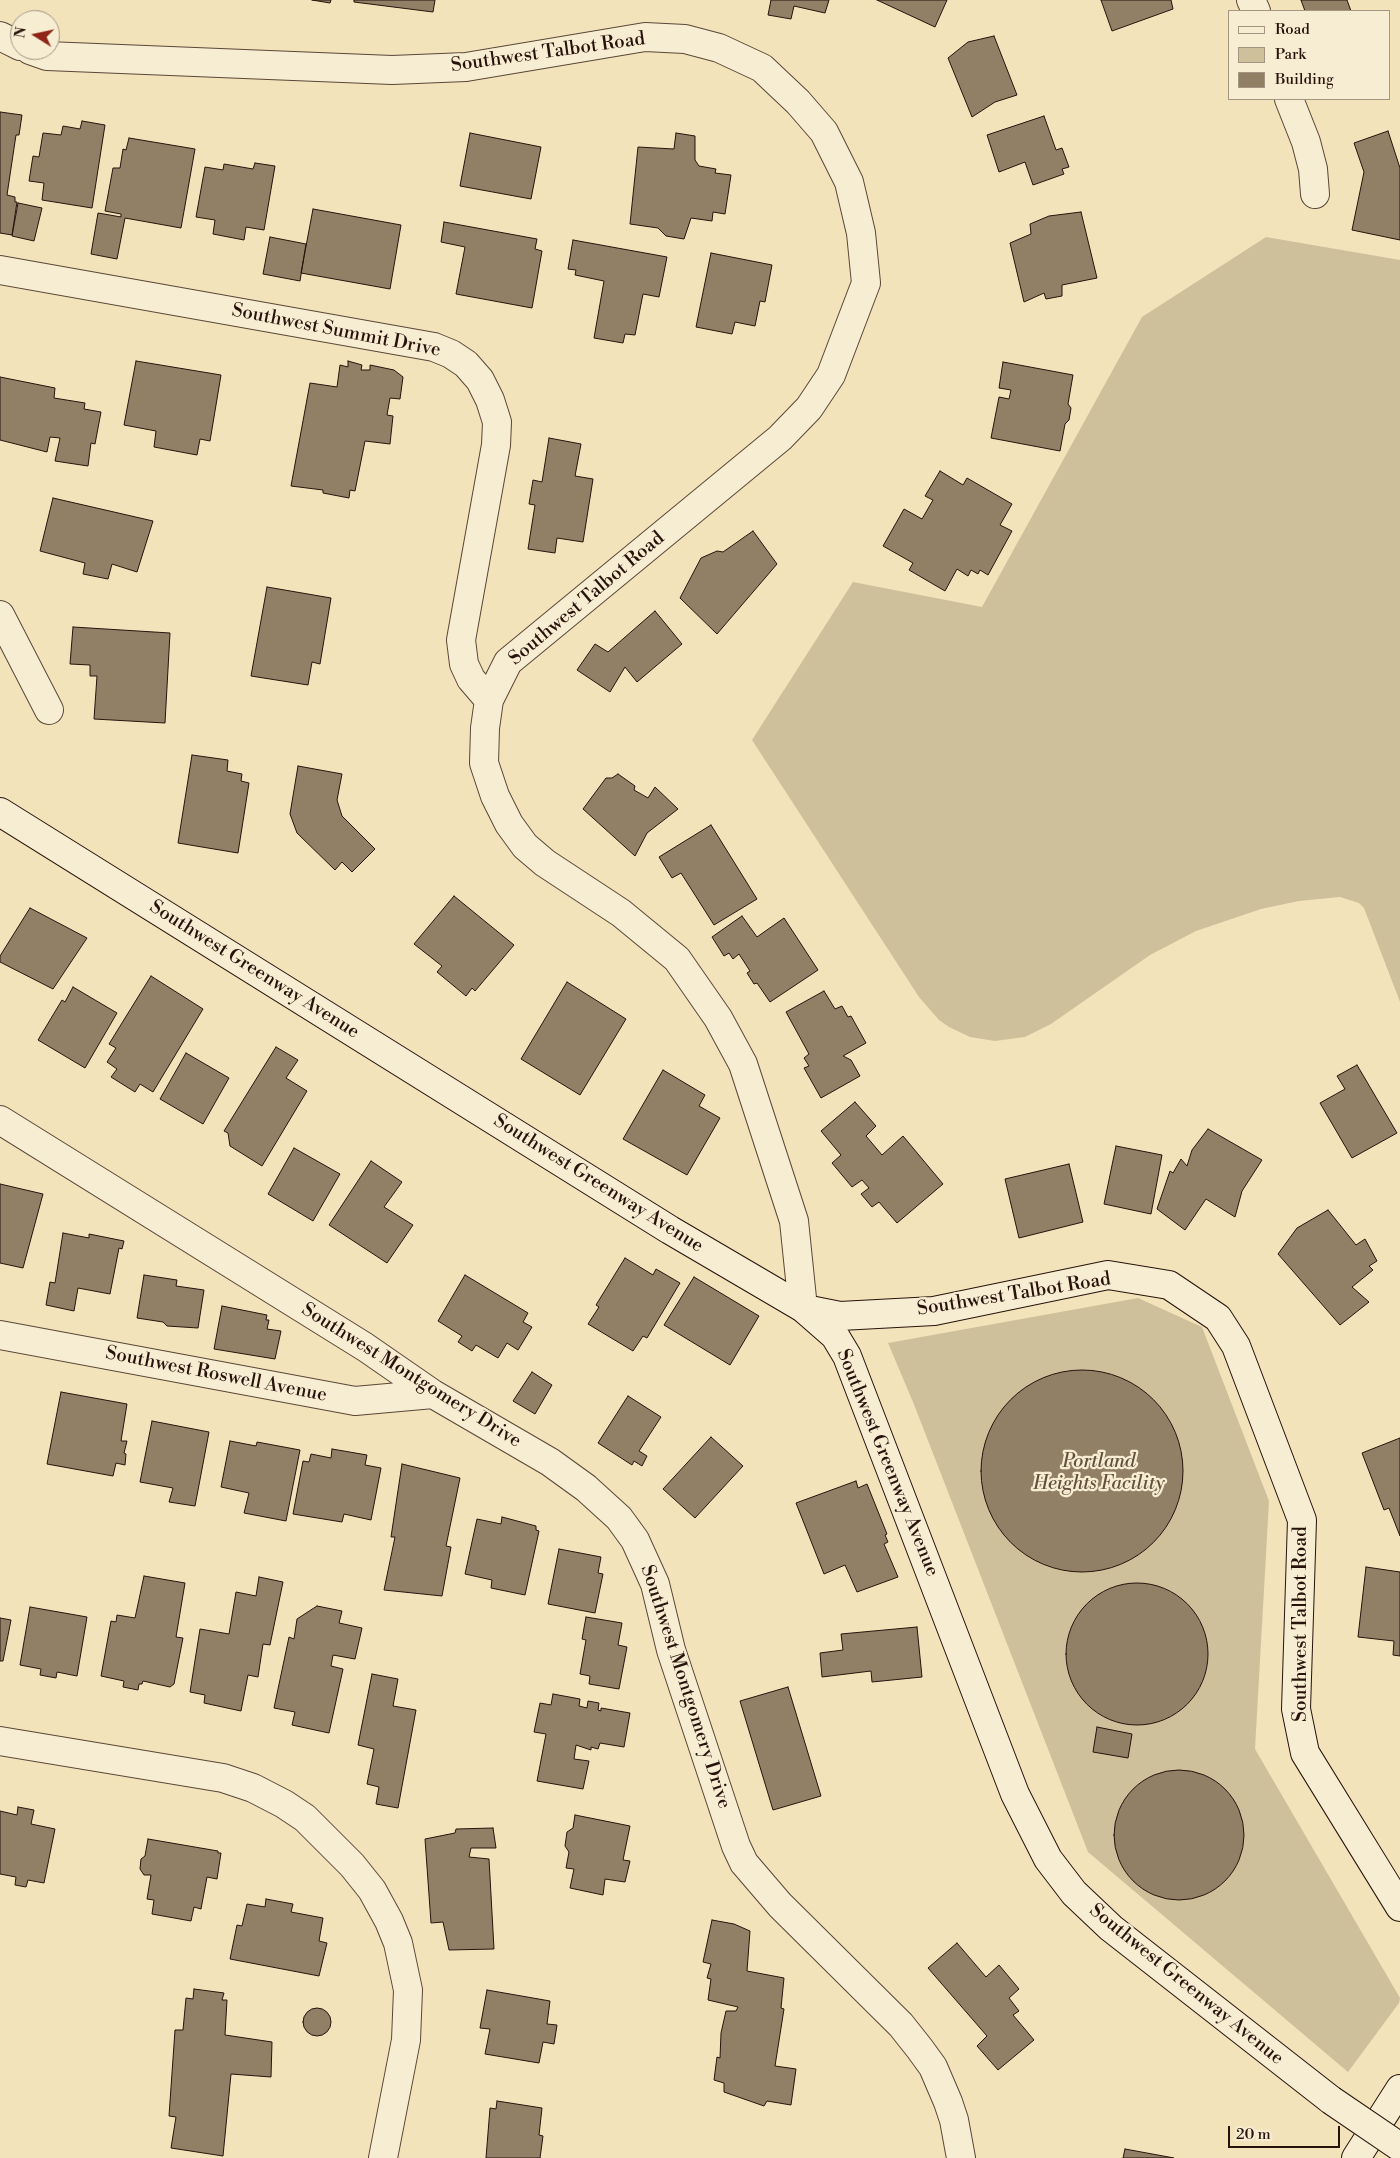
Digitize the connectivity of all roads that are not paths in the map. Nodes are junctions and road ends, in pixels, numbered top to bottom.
1 (60, 57) edge
2 (1289, 100) edge
3 (1314, 194) dead end
4 (0, 270) edge
5 (0, 616) edge
6 (489, 700) junction
7 (49, 710) dead end
8 (0, 812) edge
9 (0, 1120) edge
10 (804, 1308) junction
11 (0, 1335) edge
12 (433, 1394) junction
13 (0, 1741) edge
14 (1400, 1907) edge
15 (1400, 2089) edge
16 (1400, 2147) edge
17 (383, 2158) edge
18 (960, 2158) edge
19 (1356, 2158) edge

1 - 6 street, Southwest Talbot Road
2 - 3 street
4 - 6 street, Southwest Summit Drive
5 - 7 street
6 - 10 street, Southwest Talbot Road
8 - 10 street, Southwest Greenway Avenue
9 - 12 street, Southwest Montgomery Drive
10 - 14 street, Southwest Talbot Road
10 - 16 street, Southwest Greenway Avenue, bridge
11 - 12 street, Southwest Roswell Avenue
12 - 18 street, Southwest Montgomery Drive
13 - 17 street
15 - 19 street

